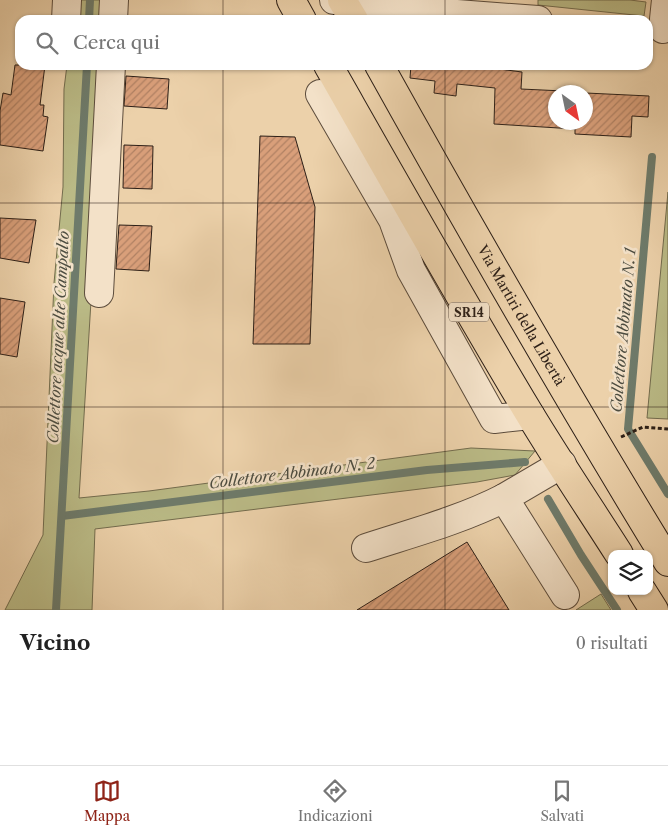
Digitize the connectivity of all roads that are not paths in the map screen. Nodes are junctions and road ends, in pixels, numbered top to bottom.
1 (67, 0) edge
2 (114, 0) edge
3 (291, 0) edge
4 (666, 0) edge
5 (343, 5) edge
6 (406, 10) edge
7 (530, 13) edge
8 (66, 15) edge
9 (114, 15) edge
10 (299, 15) edge
11 (660, 29) edge
12 (111, 70) edge
13 (331, 70) edge
14 (382, 70) edge
15 (384, 70) edge
16 (320, 94) dead end
17 (395, 94) junction
18 (402, 215) junction
19 (100, 293) dead end
20 (562, 464) junction
21 (504, 498) junction
22 (366, 548) dead end
23 (616, 550) edge
24 (668, 562) edge
25 (645, 595) edge
26 (565, 596) dead end
27 (654, 610) edge

1 - 8 street
2 - 9 street
3 - 10 main road
4 - 11 street
5 - 6 street
6 - 7 street
12 - 19 street
13 - 18 main road, SR14
14 - 17 main road, Via Martiri della Libertà
15 - 17 street
16 - 18 street
17 - 24 main road, Via Martiri della Libertà
18 - 20 main road, SR14
20 - 21 street
20 - 23 main road, SR14
21 - 22 street
21 - 26 street
25 - 27 main road

